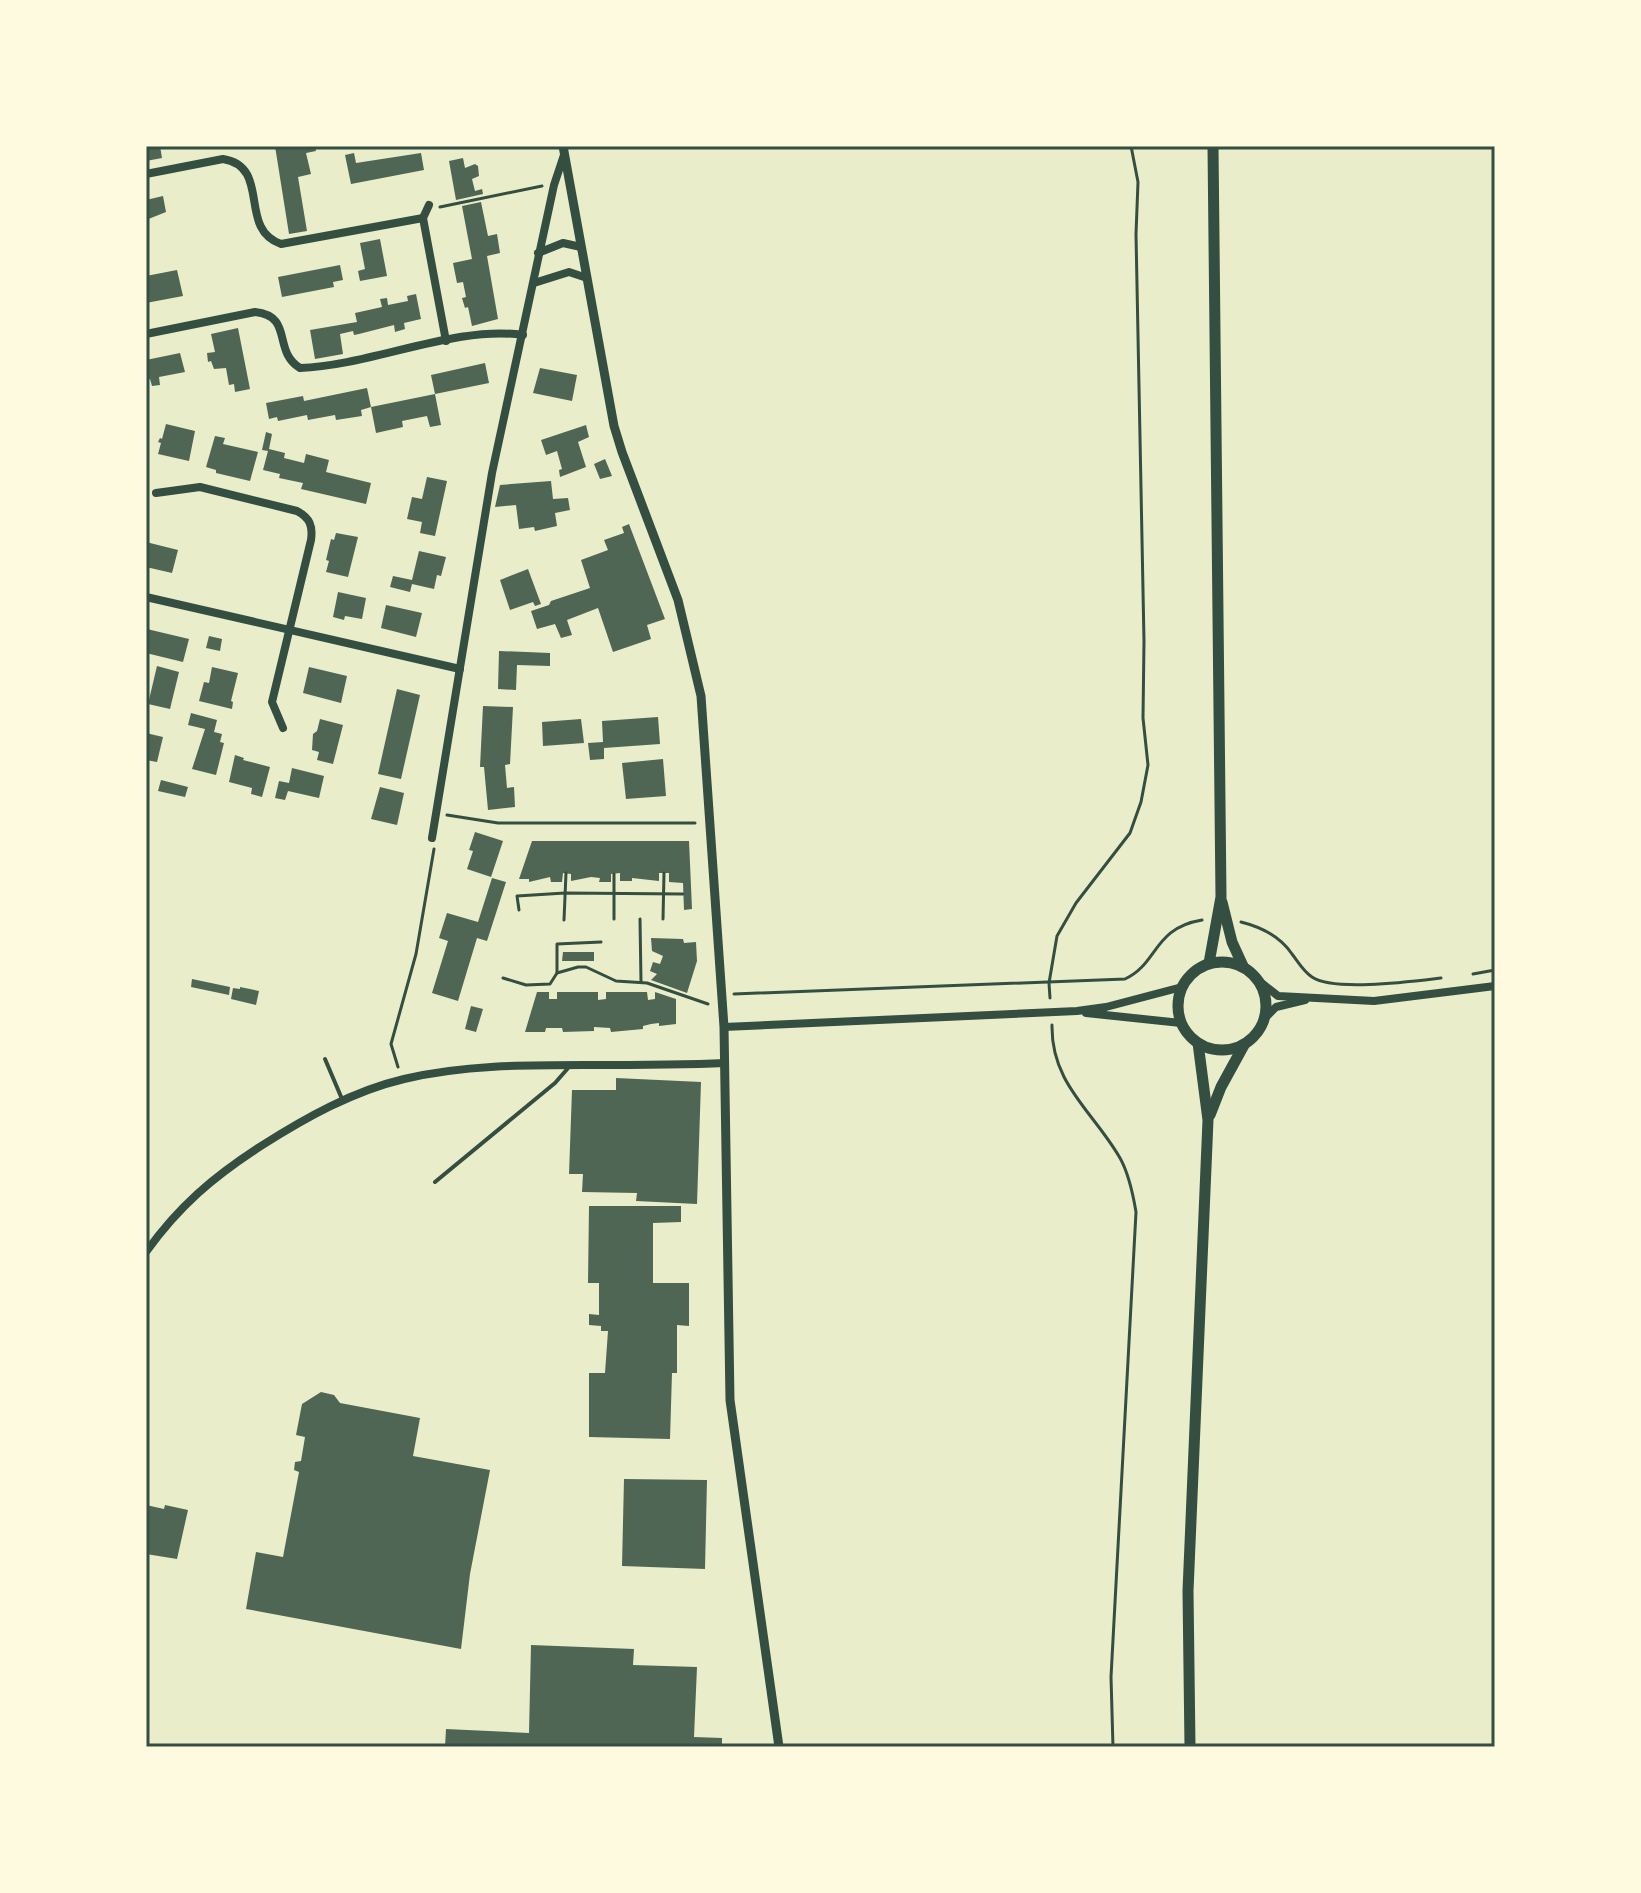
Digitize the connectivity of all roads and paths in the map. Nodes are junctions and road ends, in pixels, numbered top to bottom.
1 (1131, 146) edge
2 (1213, 146) edge
3 (564, 150) edge
4 (146, 174) edge
5 (554, 185) junction
6 (426, 211) junction
7 (581, 247) junction
8 (538, 253) junction
9 (587, 278) junction
10 (534, 283) junction
11 (146, 334) edge
12 (523, 335) junction
13 (446, 341) junction
14 (156, 493) dead end
15 (146, 597) edge
16 (288, 631) junction
17 (460, 669) junction
18 (283, 728) dead end
19 (436, 812) junction
20 (709, 823) junction
21 (432, 838) joint
22 (566, 873) dead end
23 (664, 873) dead end
24 (614, 874) dead end
25 (565, 893) junction
26 (614, 893) junction
27 (664, 893) junction
28 (683, 894) dead end
29 (519, 910) dead end
30 (614, 919) dead end
31 (640, 919) dead end
32 (663, 919) dead end
33 (1222, 919) junction
34 (564, 920) dead end
35 (601, 942) dead end
36 (1209, 963) junction
37 (1243, 966) junction
38 (1495, 970) edge
39 (557, 973) junction
40 (1469, 975) dead end
41 (503, 978) dead end
42 (1441, 978) dead end
43 (1259, 981) junction
44 (641, 982) junction
45 (1049, 983) junction
46 (1495, 986) edge
47 (1182, 987) junction
48 (722, 995) junction
49 (1314, 998) junction
50 (723, 1009) junction
51 (1077, 1011) junction
52 (1053, 1012) junction
53 (1265, 1018) junction
54 (1181, 1023) junction
55 (724, 1027) junction
56 (1198, 1043) junction
57 (1244, 1045) junction
58 (325, 1059) dead end
59 (725, 1063) junction
60 (571, 1065) junction
61 (402, 1079) junction
62 (343, 1101) junction
63 (1208, 1120) junction
64 (435, 1182) dead end
65 (146, 1252) edge
66 (779, 1747) edge
67 (1113, 1747) edge
68 (1190, 1747) edge

1 - 45 path
2 - 33 main road
3 - 5 street
3 - 7 street
4 - 6 street
5 - 6 path
5 - 8 street
6 - 13 street
7 - 8 street
7 - 9 street
8 - 10 street
9 - 10 street
9 - 20 street
10 - 12 street
11 - 13 street
12 - 13 street
12 - 17 street
14 - 16 street
15 - 16 street
16 - 17 street
16 - 18 street
17 - 19 street
19 - 20 path
19 - 21 street
20 - 48 street
21 - 61 path
22 - 25 path
23 - 27 path
24 - 26 path
25 - 26 path
25 - 29 path
25 - 34 path
26 - 27 path
26 - 30 path
27 - 28 path
27 - 32 path
31 - 44 path
33 - 36 main road
33 - 37 main road
33 - 42 path
33 - 45 path
35 - 39 path
36 - 37 main road
36 - 47 main road
37 - 43 main road
38 - 40 path
39 - 41 path
39 - 44 path
43 - 49 street
43 - 53 main road
44 - 50 path
45 - 48 path
45 - 52 path
46 - 49 street
47 - 51 street
47 - 54 main road
48 - 50 street
49 - 53 street
50 - 55 street
51 - 52 street
51 - 54 street
52 - 55 street
52 - 67 path
53 - 57 main road
54 - 56 main road
55 - 59 street
56 - 57 main road
56 - 63 main road
57 - 63 main road
58 - 62 lane
59 - 60 street
59 - 66 street
60 - 61 street
60 - 64 lane
61 - 62 street
62 - 65 street
63 - 68 main road

